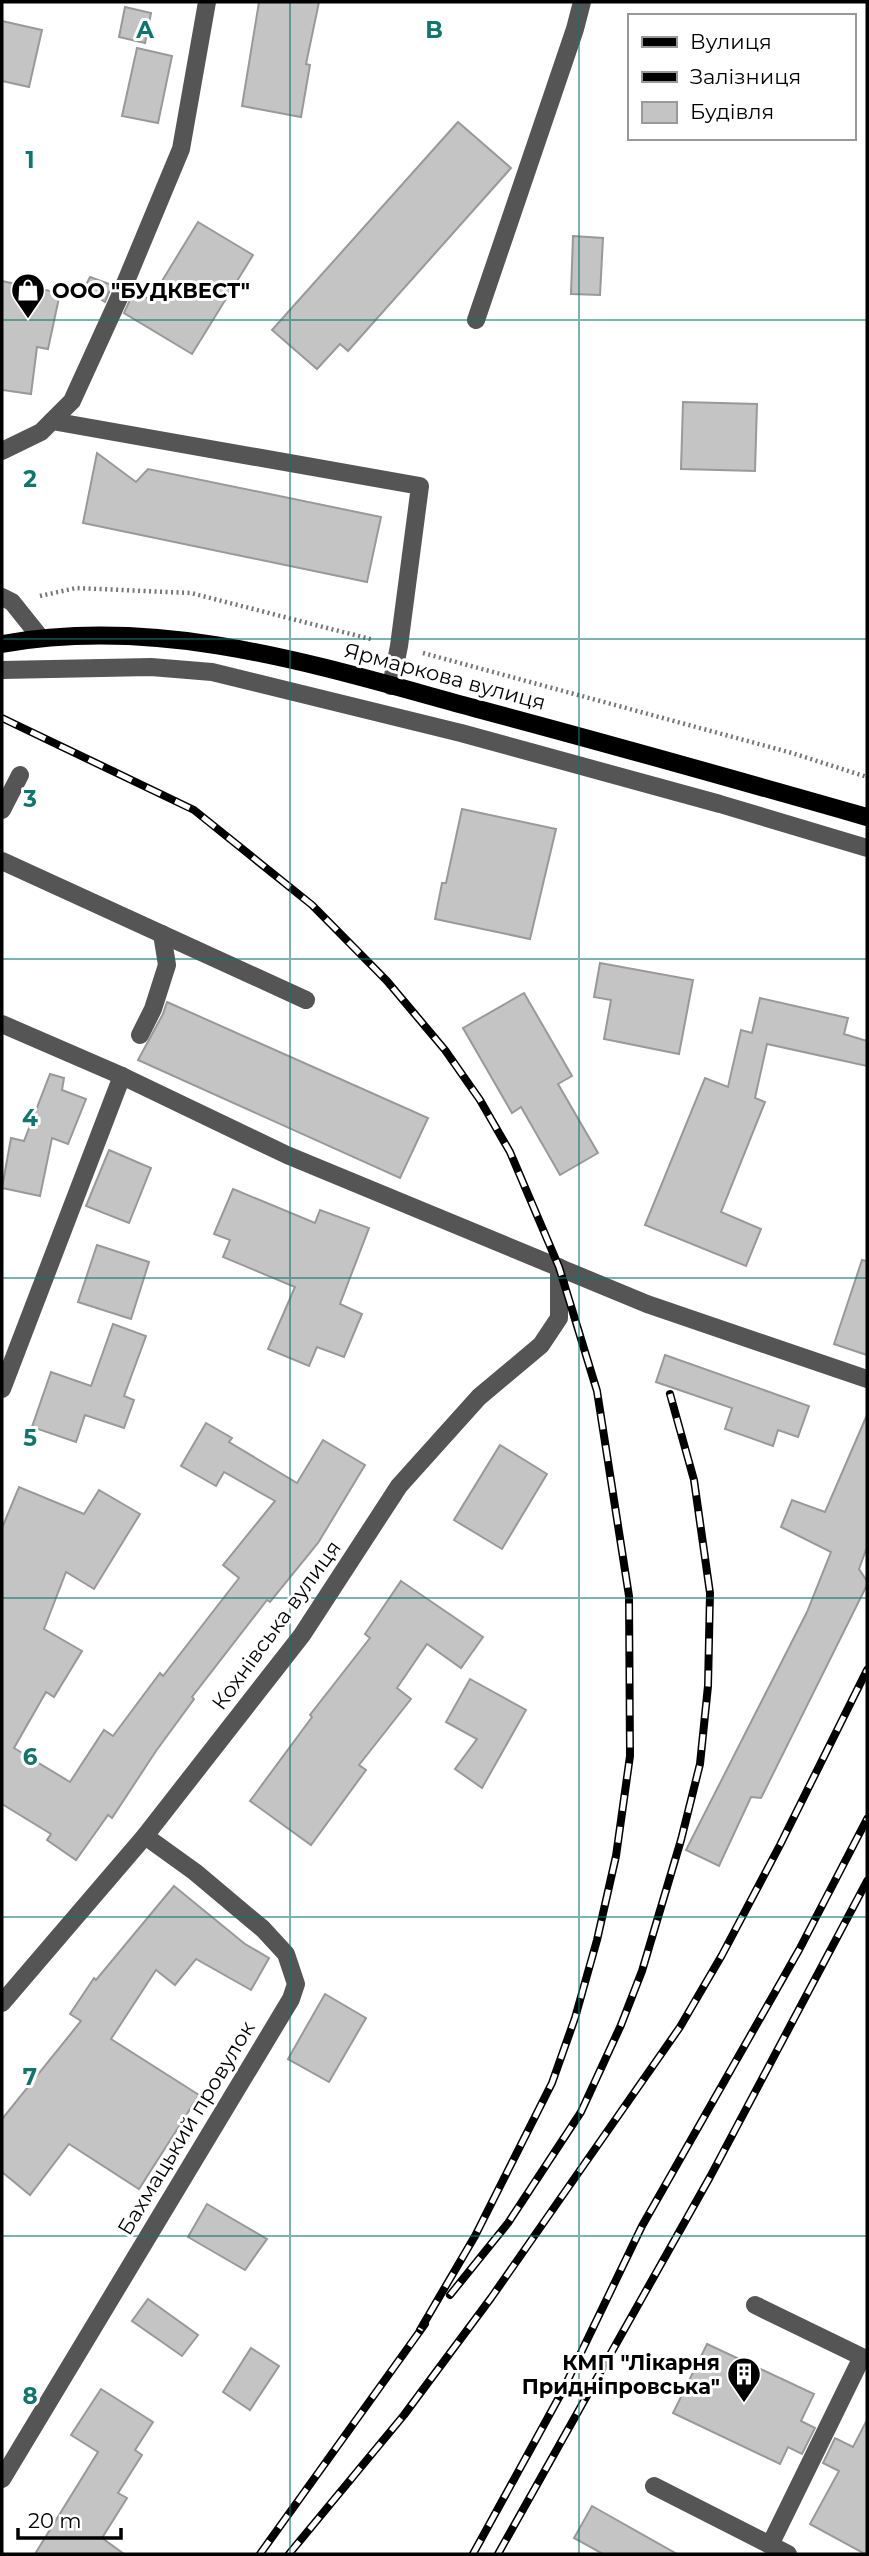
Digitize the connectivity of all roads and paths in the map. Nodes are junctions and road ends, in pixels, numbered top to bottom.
1 (207, 2) edge
2 (582, 2) edge
3 (476, 320) dead end
4 (52, 421) junction
5 (2, 451) edge
6 (7, 600) edge
7 (40, 637) junction
8 (2, 644) edge
9 (399, 646) junction
10 (2, 670) edge
11 (391, 685) junction
12 (20, 775) dead end
13 (867, 777) edge
14 (2, 810) edge
15 (867, 817) edge
16 (867, 848) edge
17 (2, 861) edge
18 (162, 934) junction
19 (306, 1000) dead end
20 (2, 1024) edge
21 (140, 1035) dead end
22 (122, 1076) junction
23 (559, 1267) junction
24 (867, 1379) edge
25 (2, 1388) edge
26 (145, 1836) junction
27 (2, 2003) edge
28 (755, 2305) dead end
29 (2, 2479) edge
30 (654, 2486) dead end
31 (770, 2545) junction
32 (788, 2554) edge

1 - 4 street
2 - 3 street
4 - 5 street
4 - 9 street
6 - 7 street
6 - 9 path
7 - 8 main road, Ярмаркова вулиця
7 - 11 main road, Ярмаркова вулиця
9 - 11 street
9 - 13 path
10 - 16 street
11 - 15 main road, Ярмаркова вулиця
12 - 14 street
17 - 18 street
18 - 19 street
18 - 21 street
20 - 22 street
22 - 23 street
22 - 25 street
23 - 24 street
23 - 26 street, Кохнівська вулиця
26 - 27 street, Кохнівська вулиця
26 - 29 street, Бахмацький провулок
28 - 31 street
30 - 31 street
31 - 32 street

